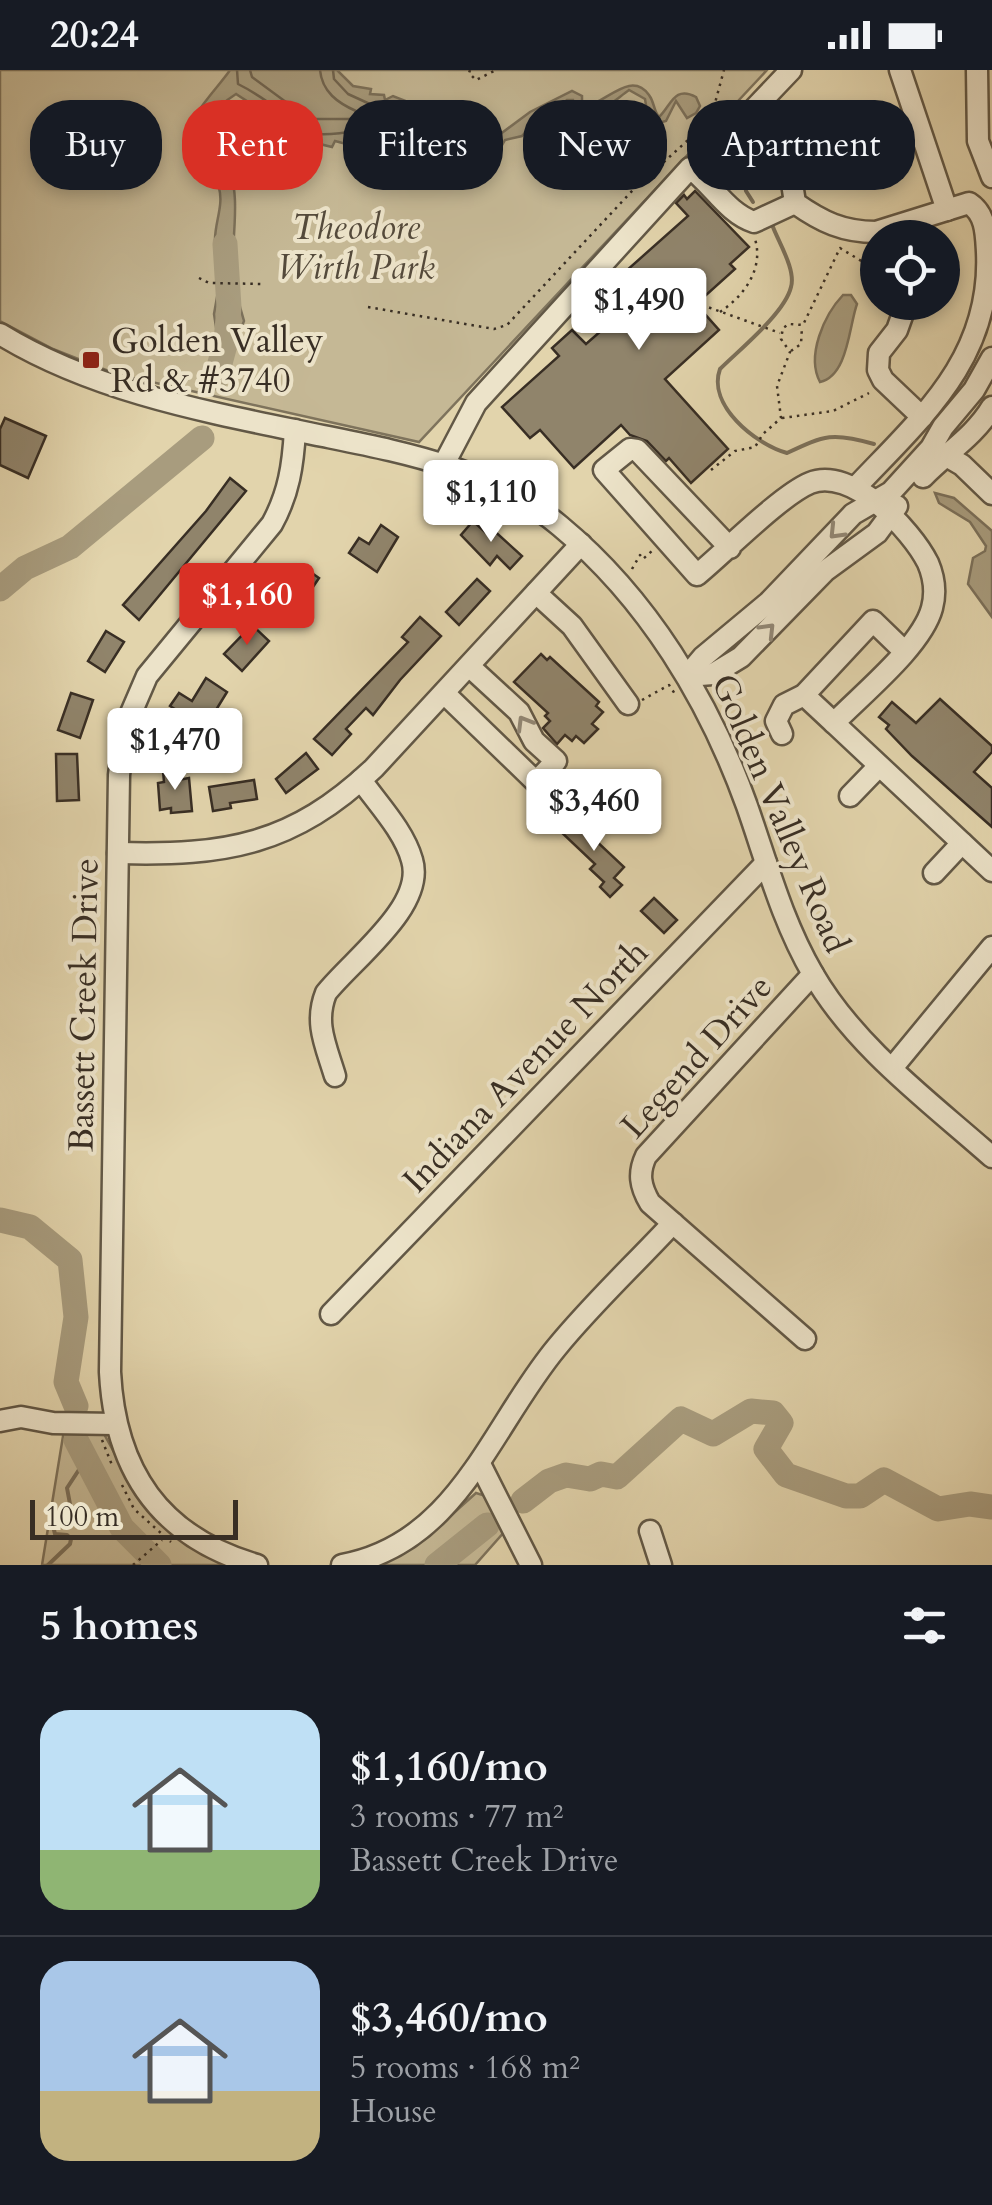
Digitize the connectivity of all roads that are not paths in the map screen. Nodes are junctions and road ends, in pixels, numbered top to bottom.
1 (791, 70) edge
2 (900, 70) edge
3 (977, 70) edge
4 (979, 119) junction
5 (992, 141) edge
6 (992, 177) edge
7 (796, 203) junction
8 (947, 210) junction
9 (927, 220) edge
10 (860, 231) edge
11 (900, 320) edge
12 (0, 334) edge
13 (992, 358) edge
14 (992, 408) edge
15 (922, 417) junction
16 (296, 430) junction
17 (938, 451) junction
18 (444, 464) junction
19 (865, 494) junction
20 (992, 494) edge
21 (891, 517) junction
22 (581, 544) junction
23 (730, 548) junction
24 (536, 593) junction
25 (904, 651) junction
26 (470, 666) junction
27 (692, 685) junction
28 (444, 693) junction
29 (804, 695) junction
30 (628, 704) road end
31 (834, 723) junction
32 (782, 734) dead end
33 (878, 766) junction
34 (361, 780) junction
35 (850, 796) dead end
36 (962, 842) junction
37 (118, 853) junction
38 (766, 863) junction
39 (992, 871) edge
40 (934, 873) dead end
41 (992, 947) edge
42 (813, 974) junction
43 (893, 1068) junction
44 (335, 1076) dead end
45 (992, 1157) edge
46 (673, 1223) junction
47 (331, 1314) dead end
48 (805, 1339) dead end
49 (0, 1421) edge
50 (115, 1424) junction
51 (480, 1464) junction
52 (650, 1531) dead end
53 (257, 1565) edge
54 (342, 1565) edge
55 (531, 1565) edge
56 (661, 1565) edge

1 - 7 street
2 - 8 street
3 - 4 street
4 - 5 street
4 - 6 street
7 - 10 street
7 - 18 street
8 - 9 street
8 - 15 street
11 - 15 street
12 - 16 street, Golden Valley Road
13 - 17 street
14 - 17 street
15 - 19 street
16 - 18 street, Golden Valley Road
16 - 37 street, Bassett Creek Drive
17 - 19 street
17 - 20 street
17 - 21 street
18 - 22 street, Golden Valley Road
19 - 21 street
19 - 23 street
19 -> 27 street
21 - 25 street
27 -> 21 street
22 - 24 street
22 - 27 street, Golden Valley Road
23 - 23 street
24 - 26 street
24 - 30 street
25 - 29 street
25 - 31 street
26 - 28 street
28 -> 26 street
27 - 38 street, Golden Valley Road
28 - 34 street
29 - 31 street
29 - 32 street
31 - 33 street
33 - 35 street
33 - 36 street
34 - 37 street
34 - 44 street
36 - 39 street
36 - 40 street
37 - 50 street, Bassett Creek Drive
38 - 42 street, Golden Valley Road
38 - 47 street, Indiana Avenue North
41 - 43 street
42 - 43 street, Golden Valley Road
42 - 46 street, Legend Drive
43 - 45 street, Golden Valley Road
46 - 48 street, Legend Drive
46 - 51 street
49 - 50 street
50 - 53 street, Bassett Creek Drive
51 - 54 street
51 - 55 street
52 - 56 street

